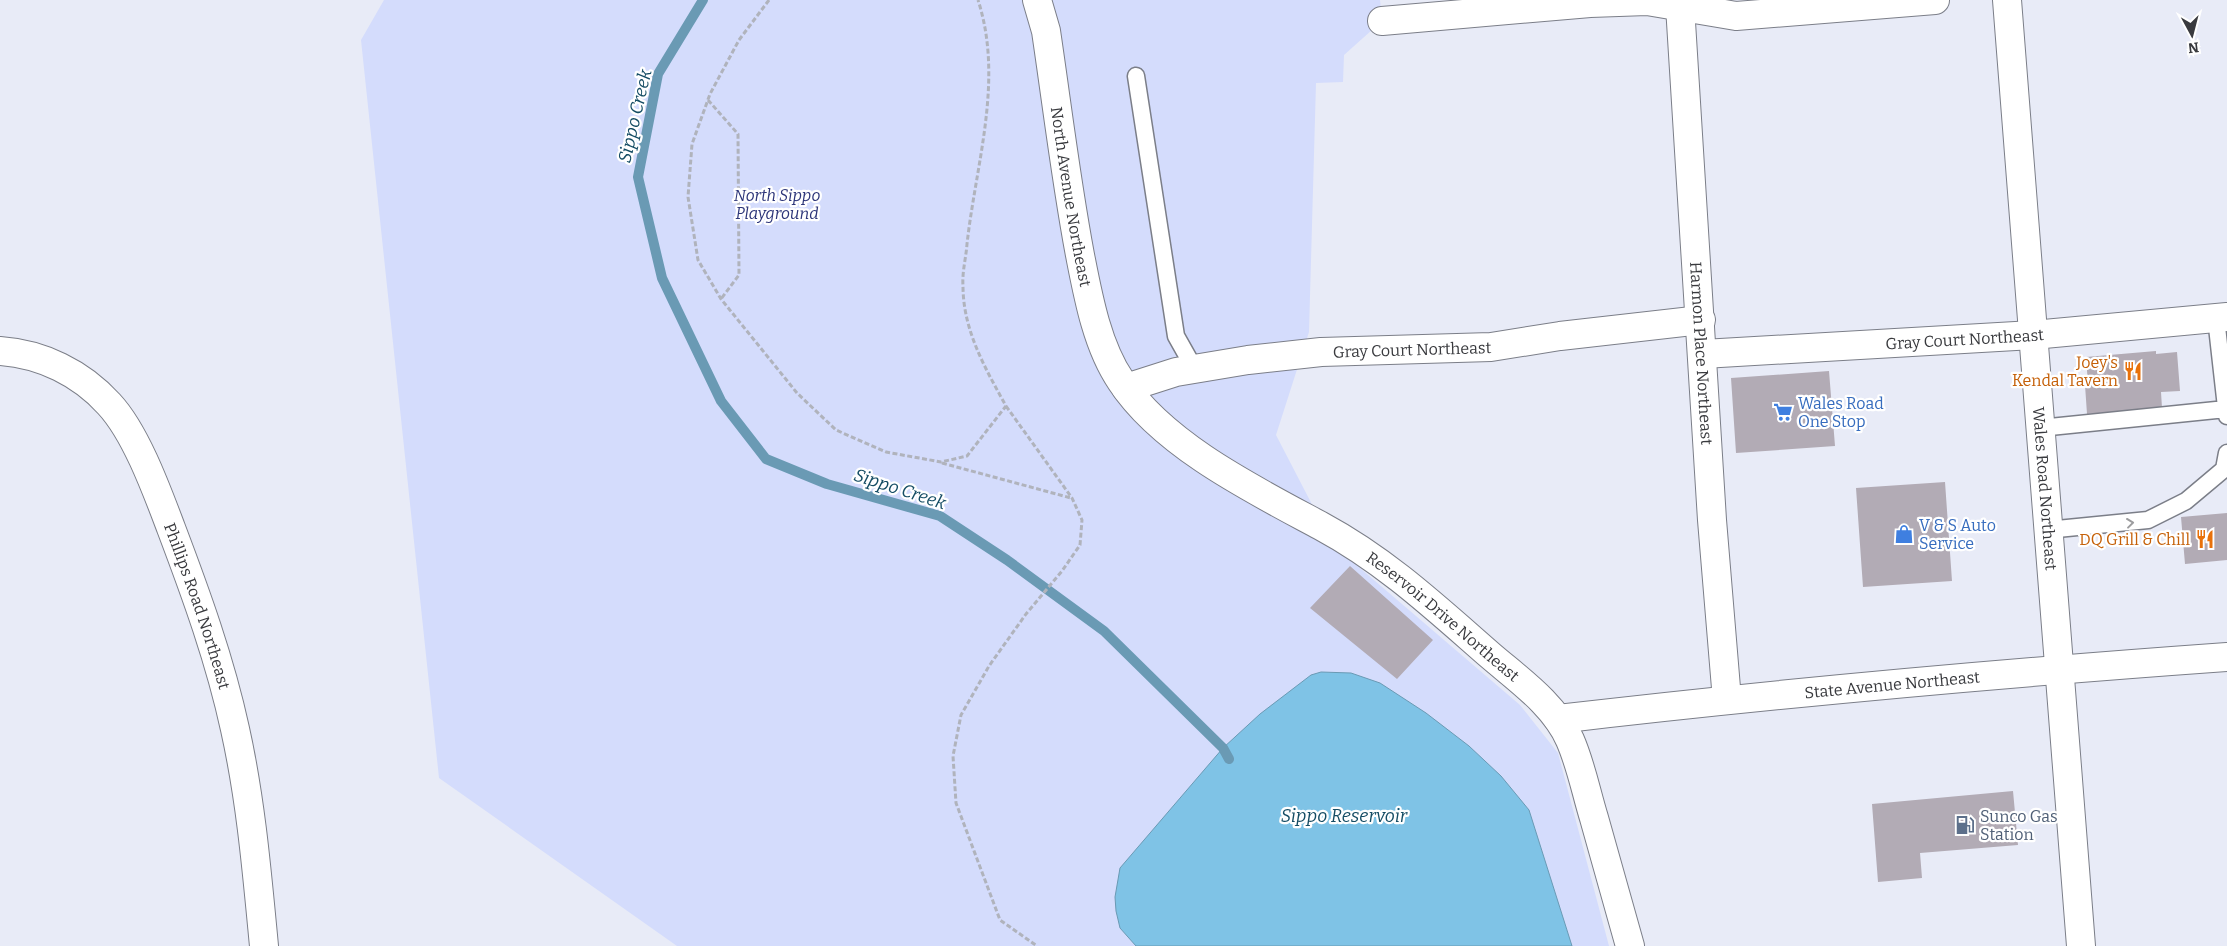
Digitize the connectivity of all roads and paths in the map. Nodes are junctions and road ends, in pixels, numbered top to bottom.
1 (769, 0) edge
2 (978, 0) edge
3 (1037, 0) edge
4 (1935, 0) edge
5 (2006, 0) edge
6 (1534, 4) edge
7 (1680, 6) junction
8 (1382, 21) dead end
9 (1136, 76) dead end
10 (708, 100) junction
11 (721, 300) junction
12 (2221, 317) edge
13 (1701, 320) junction
14 (2033, 334) junction
15 (0, 351) edge
16 (1703, 354) junction
17 (1194, 368) junction
18 (1126, 388) junction
19 (1006, 406) junction
20 (2227, 412) edge
21 (2040, 428) junction
22 (2227, 452) edge
23 (941, 462) junction
24 (1072, 498) junction
25 (2047, 530) junction
26 (2227, 657) edge
27 (2060, 669) junction
28 (1727, 700) junction
29 (1558, 719) junction
30 (264, 946) edge
31 (1037, 946) edge
32 (1630, 946) edge
33 (2081, 946) edge

1 - 10 path
2 - 19 path
3 - 18 street, North Avenue Northeast
4 - 7 street
5 - 14 street, Wales Road Northeast
6 - 7 street
6 - 8 street
7 - 13 street, Harmon Place Northeast
9 - 17 lane
10 - 11 path
10 - 11 path
11 - 23 path
12 - 14 street, Gray Court Northeast
12 - 20 lane
13 - 16 street, Harmon Place Northeast
13 - 17 street, Gray Court Northeast
14 - 16 street, Gray Court Northeast
14 - 21 street, Wales Road Northeast
15 - 30 street, Phillips Road Northeast
16 - 28 street, Harmon Place Northeast
17 - 18 street, Gray Court Northeast
18 - 29 street, Reservoir Drive Northeast
19 - 23 path
19 - 24 path
20 - 21 lane
21 - 25 street, Wales Road Northeast
25 -> 22 lane
23 - 24 path
24 - 31 path
25 - 27 street, Wales Road Northeast
26 - 27 street, State Avenue Northeast
27 - 28 street, State Avenue Northeast
27 - 33 street, Wales Road Northeast
28 - 29 street, State Avenue Northeast
29 - 32 street, Reservoir Drive Northeast

